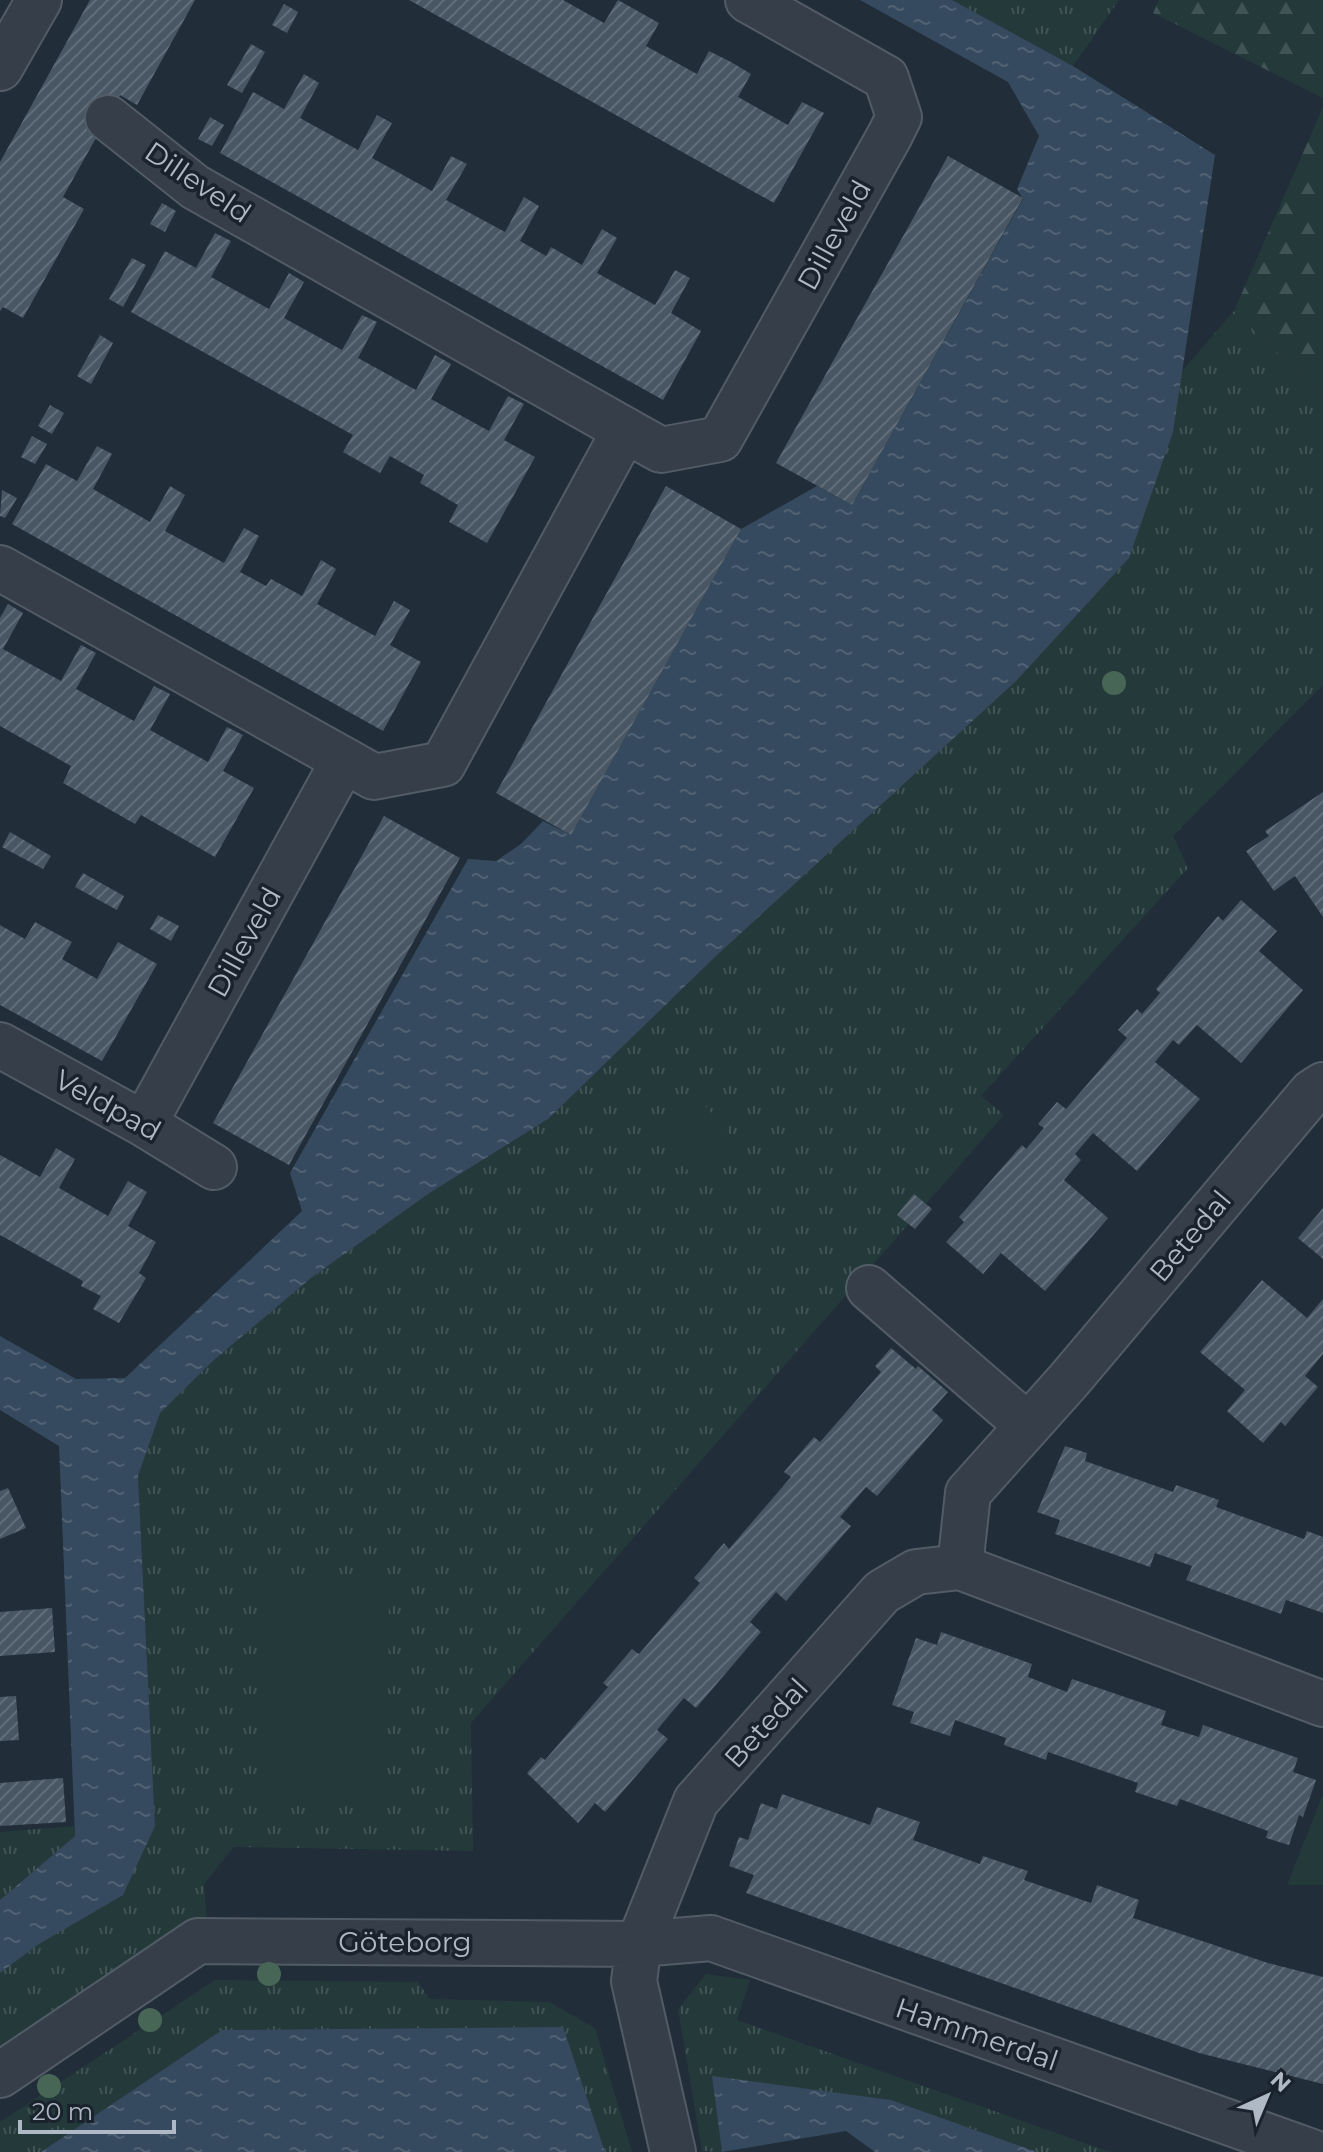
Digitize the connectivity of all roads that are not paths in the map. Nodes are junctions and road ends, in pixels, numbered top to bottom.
1 (39, 0) edge
2 (748, 0) edge
3 (0, 68) edge
4 (108, 118) dead end
5 (625, 430) junction
6 (0, 568) edge
7 (344, 760) junction
8 (0, 1045) edge
9 (1323, 1085) edge
10 (144, 1124) junction
11 (214, 1167) dead end
12 (869, 1288) dead end
13 (1027, 1425) junction
14 (960, 1567) junction
15 (1323, 1704) edge
16 (639, 1944) junction
17 (0, 2075) edge
18 (673, 2152) edge
19 (1312, 2152) edge

1 - 3 street
2 - 5 street, Dilleveld
4 - 5 street, Dilleveld
5 - 7 street
6 - 7 street
7 - 10 street, Dilleveld
8 - 10 street, Veldpad
9 - 13 street, Betedal
10 - 11 street, Veldpad
12 - 13 street
13 - 14 street, Betedal
14 - 15 street, Betedal
14 - 16 street, Betedal
16 - 17 street, Göteborg
16 - 18 street
16 - 19 street, Hammerdal

